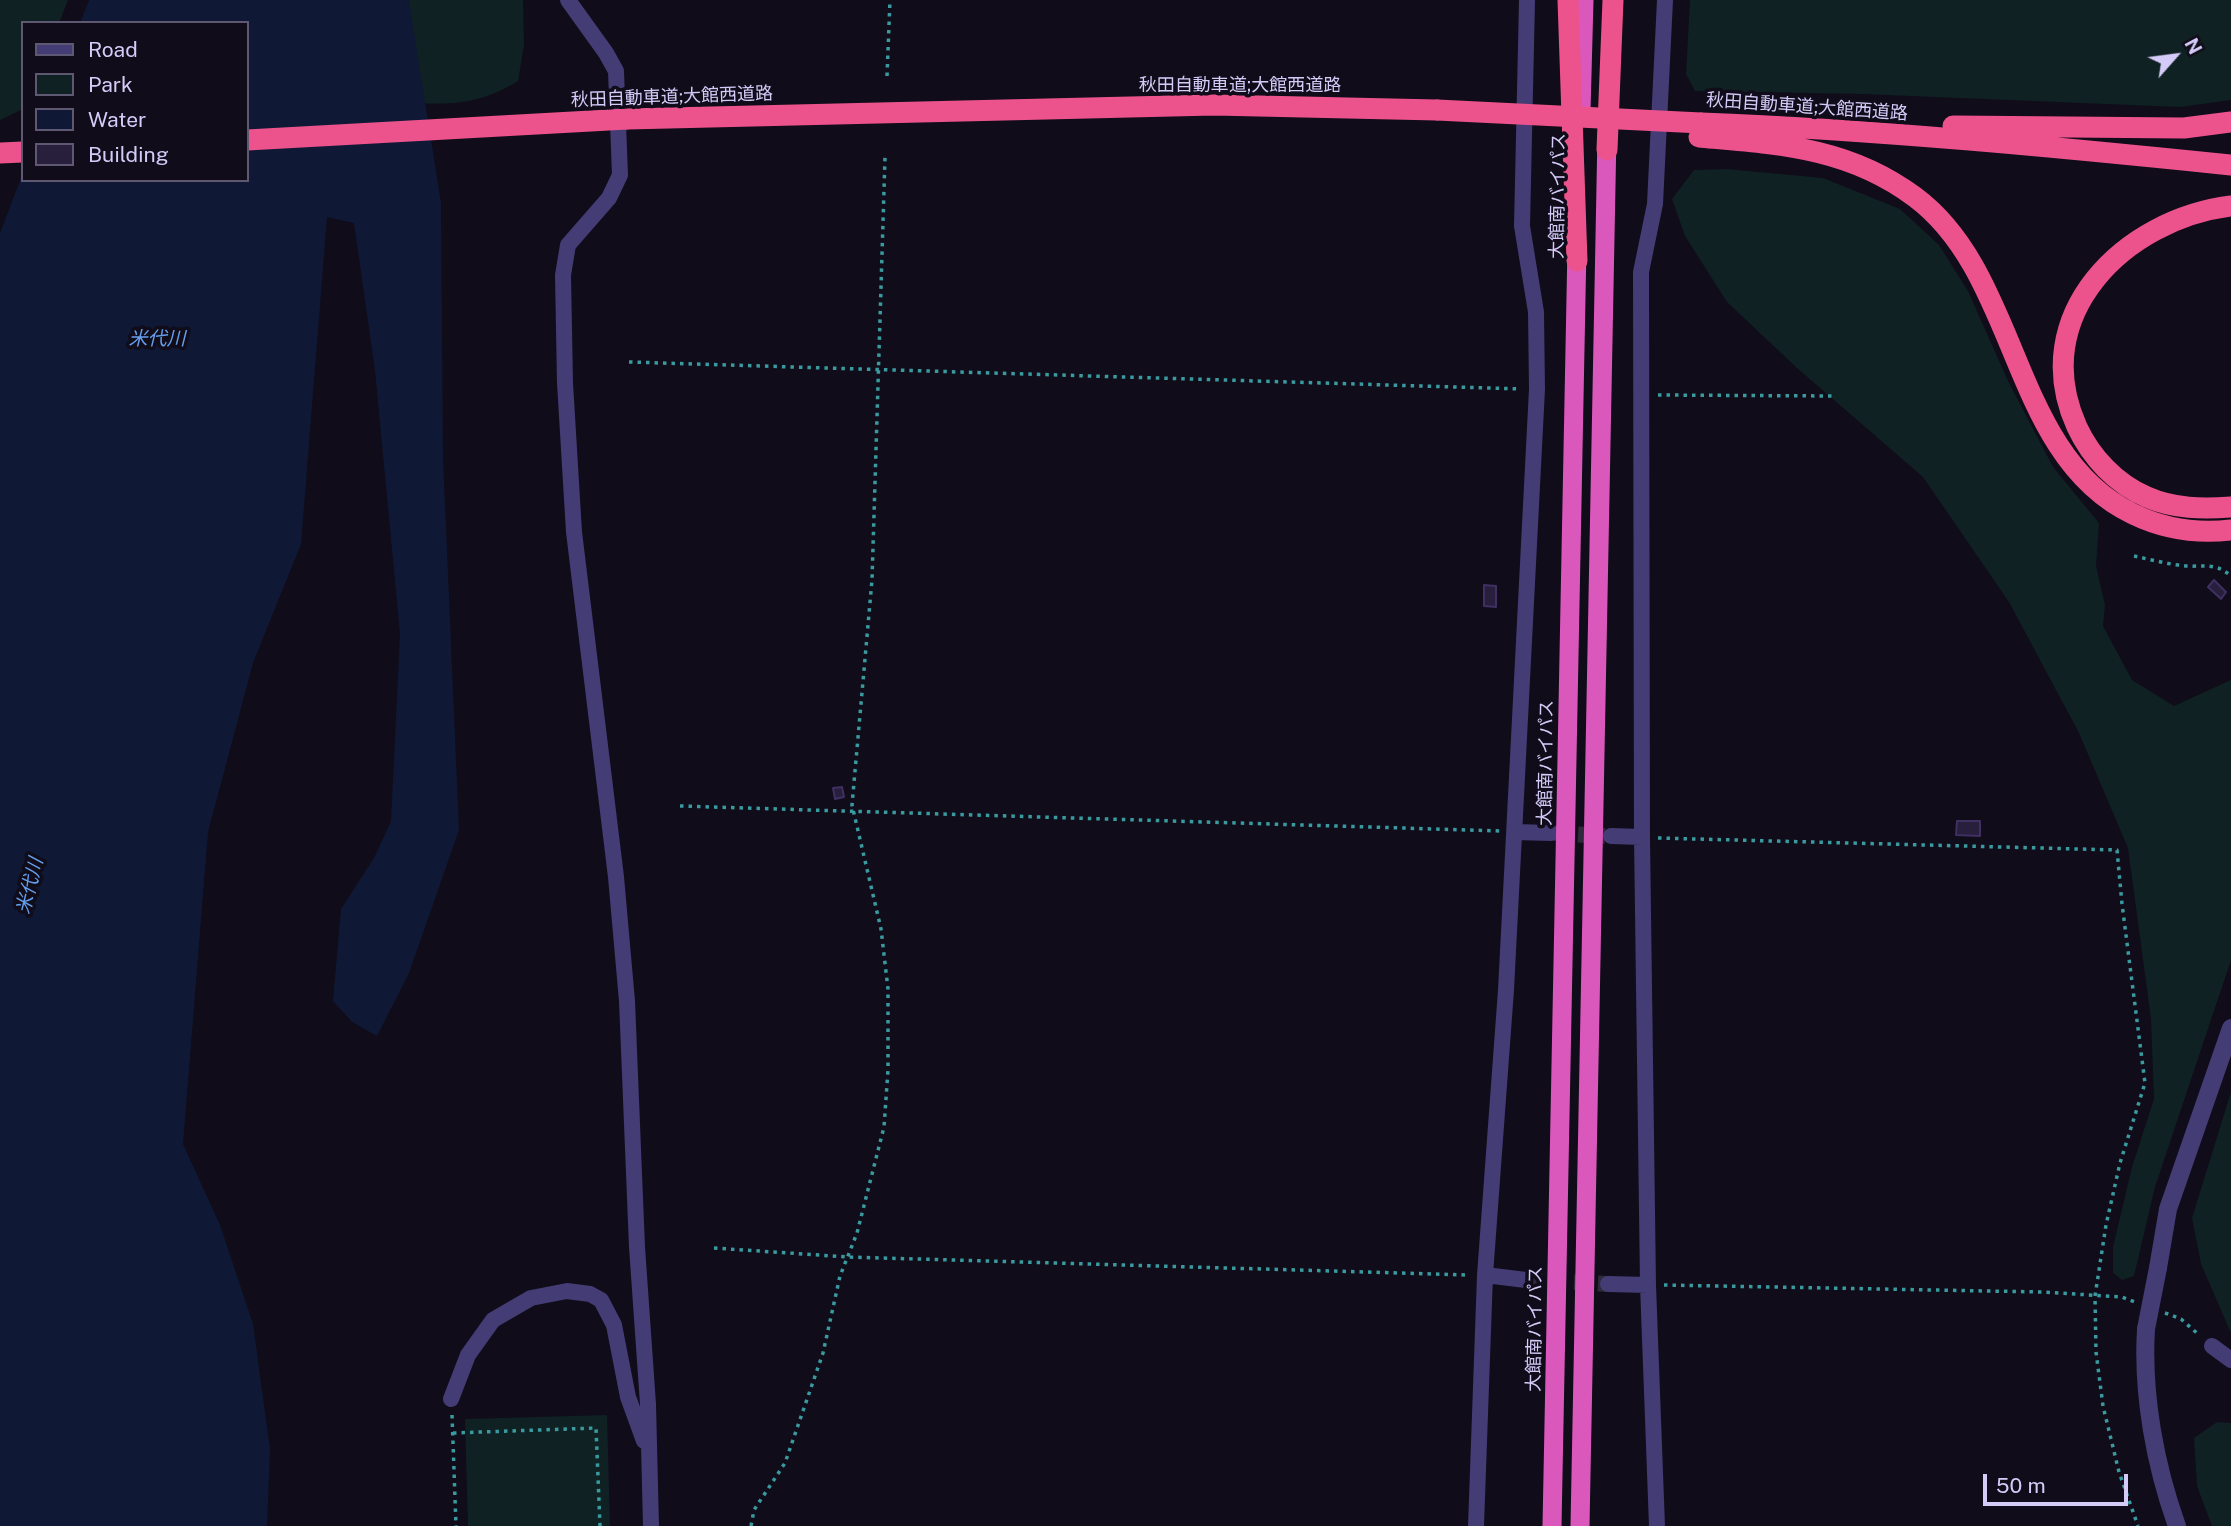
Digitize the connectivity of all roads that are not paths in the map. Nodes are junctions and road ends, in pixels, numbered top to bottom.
1 (568, 0) edge
2 (1527, 0) edge
3 (1568, 0) edge
4 (1584, 0) edge
5 (1610, 0) edge
6 (1665, 0) edge
7 (2231, 122) edge
8 (1779, 126) junction
9 (1700, 130) junction
10 (248, 140) edge
11 (1607, 150) joint
12 (21, 152) edge
13 (0, 153) edge
14 (2231, 165) edge
15 (2231, 206) edge
16 (1577, 261) junction
17 (2231, 507) edge
18 (2231, 530) edge
19 (1516, 832) junction
20 (1551, 833) tunnel mouth
21 (1611, 836) tunnel mouth
22 (1642, 837) junction
23 (2231, 1028) edge
24 (1485, 1276) junction
25 (1525, 1280) tunnel mouth
26 (1608, 1284) tunnel mouth
27 (1648, 1285) junction
28 (1555, 1338) junction
29 (1583, 1338) junction
30 (2212, 1346) dead end
31 (2231, 1360) edge
32 (451, 1399) dead end
33 (649, 1457) junction
34 (651, 1526) edge
35 (1476, 1526) edge
36 (1543, 1526) edge
37 (1552, 1526) edge
38 (1580, 1526) edge
39 (1590, 1526) edge
40 (1657, 1526) edge
41 (2177, 1526) edge

1 - 33 street
2 - 19 street
3 - 16 highway
4 - 16 highway, 大館南バイパス
5 - 11 highway
6 - 22 street
7 - 8 highway
8 - 9 highway, 秋田自動車道;大館西道路
8 - 14 highway, 秋田自動車道;大館西道路
9 - 10 highway, 秋田自動車道;大館西道路, bridge
9 - 18 highway
11 - 29 highway
12 - 13 highway
15 - 17 highway
16 - 28 highway, 大館南バイパス
19 - 20 street
19 - 24 street
21 - 22 street
22 - 27 street
23 - 41 street, bridge
24 - 25 street
24 - 35 street
26 - 27 street
27 - 40 street
28 - 36 highway
28 - 37 highway, 大館南バイパス
29 - 38 highway
29 - 39 highway
30 - 31 street
32 - 33 street
33 - 34 street

